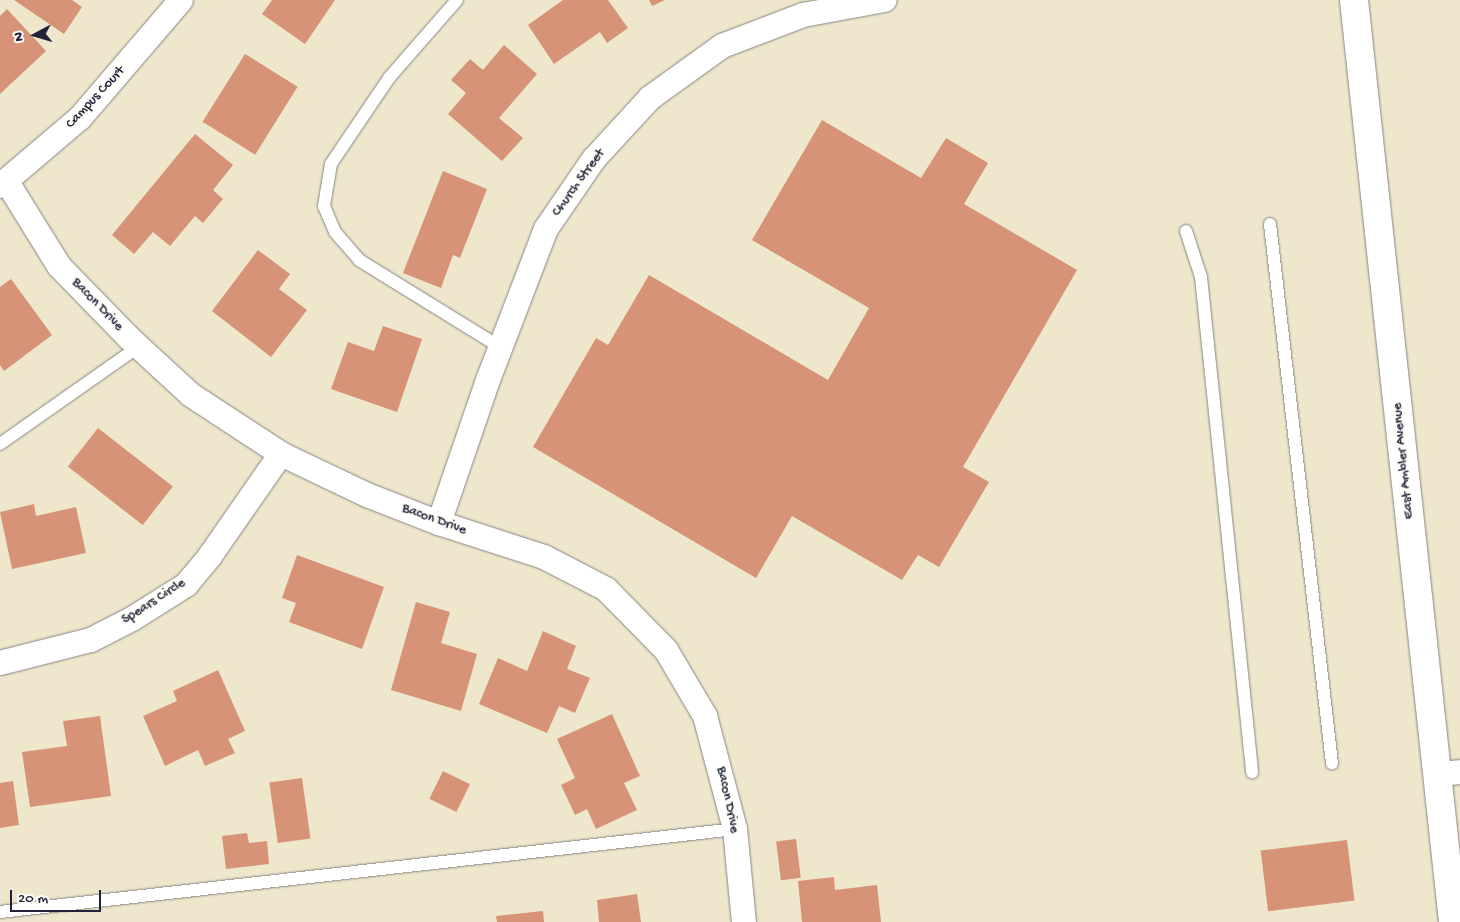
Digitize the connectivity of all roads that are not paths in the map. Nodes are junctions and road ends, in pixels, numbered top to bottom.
1 (181, 0) edge
2 (457, 0) edge
3 (885, 0) edge
4 (1354, 0) edge
5 (4, 184) edge
6 (1270, 224) dead end
7 (1186, 231) dead end
8 (138, 346) junction
9 (500, 347) junction
10 (0, 444) edge
11 (281, 454) junction
12 (439, 523) junction
13 (0, 664) edge
14 (1332, 763) dead end
15 (1252, 772) dead end
16 (1449, 773) edge
17 (735, 829) junction
18 (0, 912) edge
19 (744, 922) edge
20 (1453, 922) edge

1 - 5 street, Campus Court
2 - 9 lane
3 - 9 street, Church Street
4 - 16 main road, East Ambler Avenue
5 - 8 street, Bacon Drive
6 - 14 lane
7 - 15 lane
8 - 10 lane
8 - 11 street, Bacon Drive
9 - 12 street, Church Street
11 - 12 street, Bacon Drive
11 - 13 street, Spears Circle
12 - 17 street, Bacon Drive
16 - 20 main road, East Ambler Avenue
17 - 18 lane
17 - 19 street, Bacon Drive

